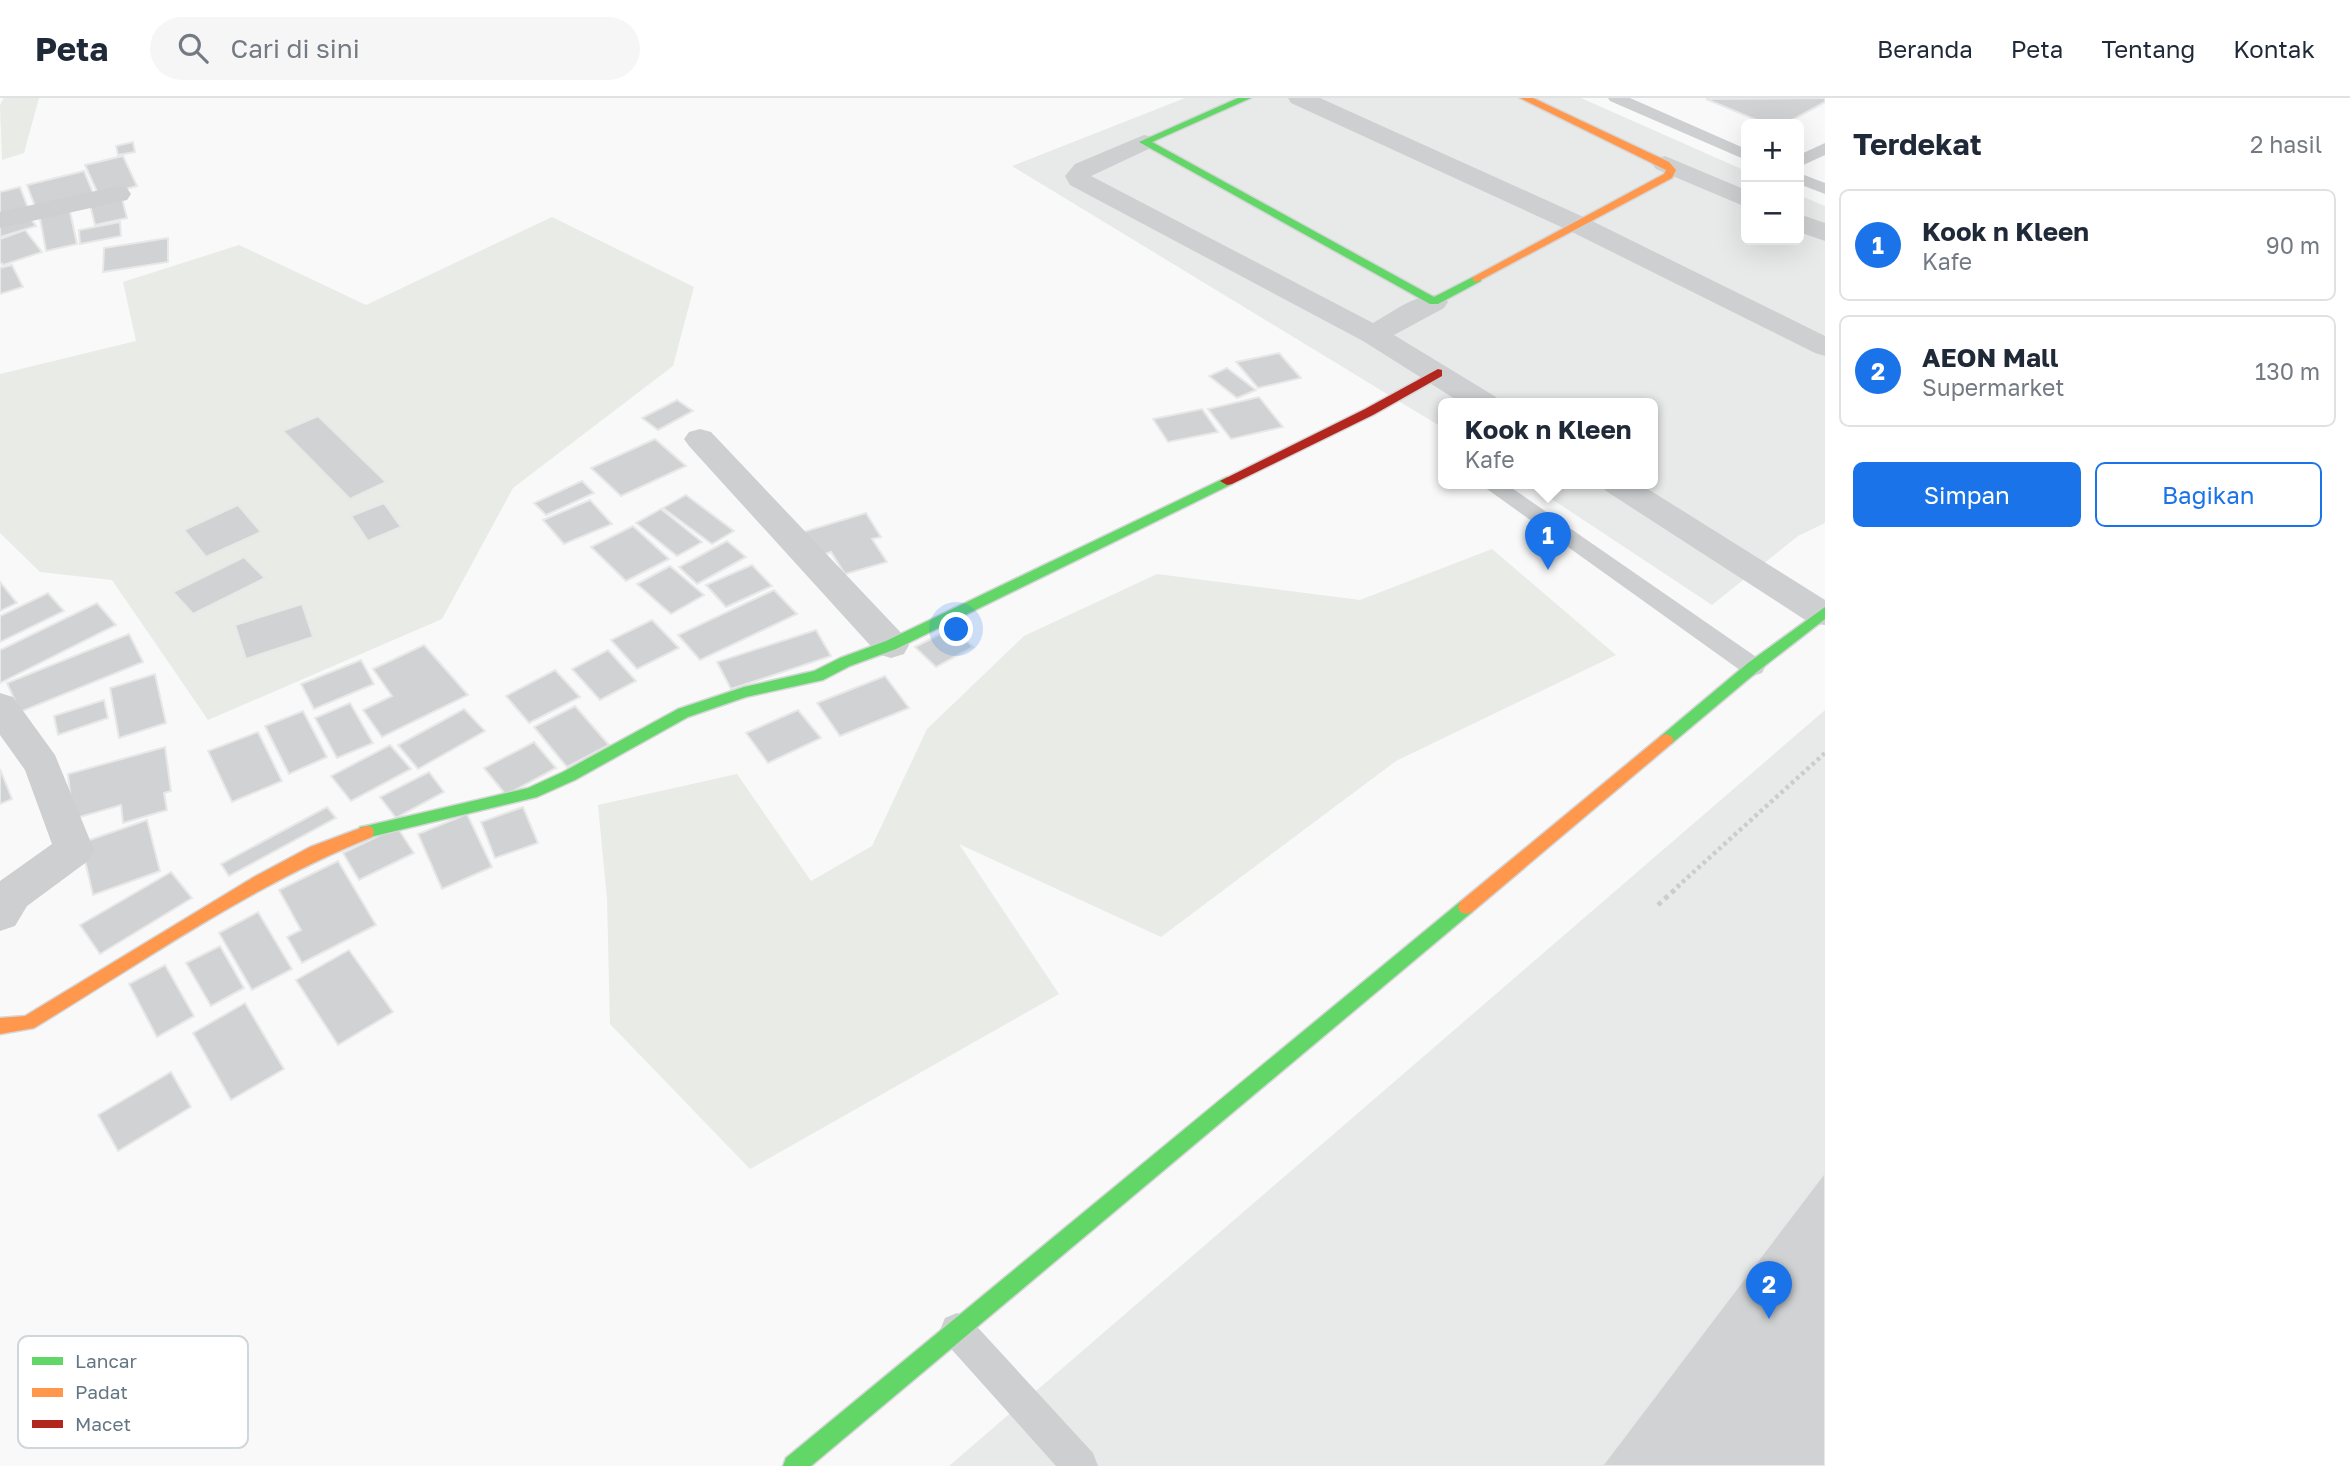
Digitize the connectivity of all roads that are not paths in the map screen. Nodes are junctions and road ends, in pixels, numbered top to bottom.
1 (1246, 98) edge
2 (1300, 98) edge
3 (1525, 98) edge
4 (1616, 98) edge
5 (1144, 142) junction
6 (1825, 148) edge
7 (1741, 153) edge
8 (1804, 159) edge
9 (1665, 164) junction
10 (1804, 180) edge
11 (1825, 189) edge
12 (118, 194) dead end
13 (1741, 197) edge
14 (0, 220) edge
15 (1804, 224) edge
16 (1579, 225) junction
17 (1825, 233) edge
18 (1434, 302) junction
19 (1373, 335) junction
20 (1825, 347) edge
21 (1438, 373) junction
22 (1476, 398) edge
23 (700, 439) dead end
24 (1498, 489) edge
25 (1625, 489) edge
26 (1824, 613) edge
27 (891, 645) junction
28 (1753, 667) junction
29 (0, 707) edge
30 (0, 914) edge
31 (0, 1026) edge
32 (957, 1330) junction
33 (794, 1466) edge
34 (1080, 1466) edge

1 - 5 street
2 - 16 street
3 - 9 street
4 - 7 lane
5 - 18 street
5 - 19 street
6 - 8 lane
9 - 13 street
9 - 16 street
10 - 11 lane
12 - 14 street
15 - 17 street
16 - 18 street
16 - 20 street
18 - 19 street
19 - 21 street
21 - 22 street
21 - 27 street
23 - 27 street
24 - 28 lane
25 - 26 street
26 - 28 street
27 - 31 street
28 - 32 street
29 - 30 street
32 - 33 street
32 - 34 lane

